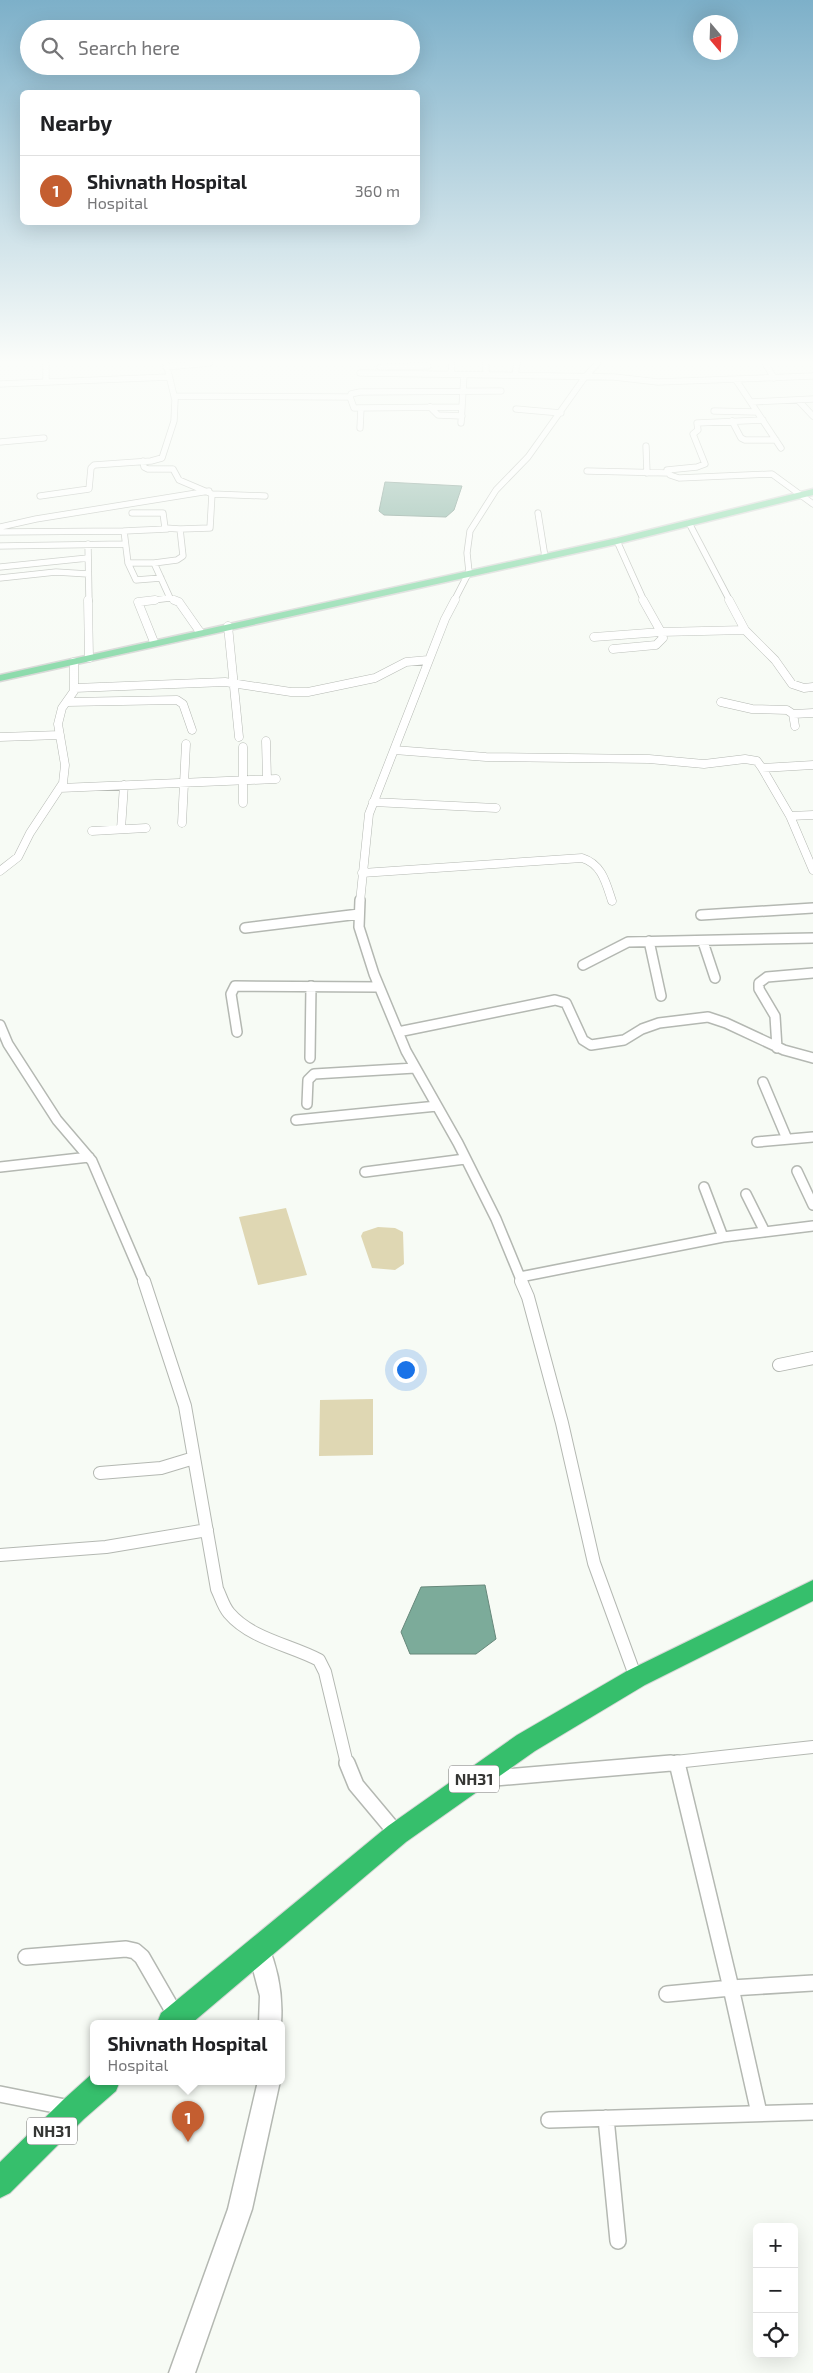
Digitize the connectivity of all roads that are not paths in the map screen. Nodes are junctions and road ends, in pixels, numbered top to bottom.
1 (669, 473) edge
2 (90, 474) edge
3 (176, 474) edge
4 (512, 474) edge
5 (813, 492) edge
6 (210, 493) junction
7 (802, 495) junction
8 (40, 496) dead end
9 (265, 496) dead end
10 (813, 504) edge
11 (75, 513) junction
12 (132, 513) dead end
13 (538, 513) dead end
14 (689, 523) junction
15 (0, 528) edge
16 (167, 529) junction
17 (180, 529) junction
18 (79, 531) junction
19 (124, 531) junction
20 (0, 532) edge
21 (617, 541) junction
22 (88, 544) junction
23 (125, 544) junction
24 (0, 546) edge
25 (545, 556) junction
26 (88, 558) junction
27 (128, 563) junction
28 (154, 563) junction
29 (0, 568) edge
30 (469, 572) junction
31 (88, 574) junction
32 (0, 578) edge
33 (161, 578) junction
34 (170, 598) junction
35 (228, 626) junction
36 (744, 630) junction
37 (200, 632) junction
38 (661, 632) junction
39 (594, 637) dead end
40 (154, 642) junction
41 (613, 648) dead end
42 (89, 658) junction
43 (428, 660) junction
44 (74, 662) junction
45 (0, 678) edge
46 (232, 682) junction
47 (813, 687) edge
48 (74, 688) junction
49 (67, 702) junction
50 (721, 702) dead end
51 (813, 713) edge
52 (793, 714) junction
53 (794, 726) dead end
54 (192, 730) dead end
55 (60, 735) junction
56 (0, 737) edge
57 (239, 737) dead end
58 (266, 740) dead end
59 (186, 744) dead end
60 (243, 747) dead end
61 (394, 750) junction
62 (813, 765) edge
63 (762, 768) junction
64 (243, 780) junction
65 (184, 783) junction
66 (124, 785) junction
67 (60, 788) junction
68 (373, 802) junction
69 (243, 803) dead end
70 (496, 808) dead end
71 (813, 815) edge
72 (790, 816) junction
73 (182, 823) dead end
74 (146, 828) dead end
75 (121, 829) junction
76 (92, 831) dead end
77 (813, 870) edge
78 (0, 871) edge
79 (362, 873) junction
80 (612, 901) dead end
81 (813, 908) edge
82 (359, 914) junction
83 (701, 914) dead end
84 (245, 928) dead end
85 (813, 938) edge
86 (649, 941) junction
87 (703, 942) junction
88 (583, 965) dead end
89 (813, 974) edge
90 (715, 978) dead end
91 (311, 986) junction
92 (379, 987) junction
93 (661, 996) dead end
94 (0, 1025) edge
95 (237, 1032) dead end
96 (398, 1032) junction
97 (777, 1048) junction
98 (310, 1058) dead end
99 (813, 1058) edge
100 (415, 1068) junction
101 (763, 1082) dead end
102 (308, 1104) dead end
103 (437, 1106) junction
104 (296, 1120) dead end
105 (813, 1137) edge
106 (787, 1139) junction
107 (757, 1142) dead end
108 (89, 1157) junction
109 (465, 1159) junction
110 (0, 1167) edge
111 (797, 1171) dead end
112 (364, 1172) dead end
113 (704, 1187) dead end
114 (746, 1194) dead end
115 (813, 1205) edge
116 (813, 1226) edge
117 (765, 1232) junction
118 (723, 1237) junction
119 (520, 1277) junction
120 (813, 1358) edge
121 (779, 1365) dead end
122 (194, 1458) junction
123 (100, 1473) dead end
124 (207, 1530) junction
125 (0, 1555) edge
126 (813, 1590) edge
127 (636, 1678) junction
128 (813, 1747) edge
129 (677, 1762) junction
130 (472, 1780) junction
131 (397, 1834) junction
132 (259, 1950) junction
133 (26, 1956) dead end
134 (813, 1982) edge
135 (731, 1988) junction
136 (667, 1994) dead end
137 (174, 2020) edge
138 (270, 2020) edge
139 (101, 2085) edge
140 (268, 2085) edge
141 (0, 2094) edge
142 (74, 2109) junction
143 (813, 2112) edge
144 (759, 2113) junction
145 (606, 2118) junction
146 (549, 2120) dead end
147 (0, 2183) edge
148 (618, 2241) dead end
149 (182, 2373) edge

1 - 7 street
2 - 8 street
3 - 6 street
4 - 30 street
5 - 7 main road
6 - 9 street
6 - 11 street
6 - 17 street
7 - 10 street
7 - 14 main road
11 - 15 street
11 - 18 street
12 - 16 street
13 - 25 street
14 - 21 main road
14 - 36 street
16 - 17 street
16 - 19 street
17 - 28 street
18 - 19 street
18 - 20 street
19 - 23 street
21 - 25 main road
21 - 38 street
22 - 23 street
22 - 24 street
22 - 26 street
23 - 27 street
25 - 30 main road
26 - 29 street
26 - 31 street
27 - 28 street
27 - 33 street
28 - 33 street
30 - 35 main road
30 - 43 street
31 - 32 street
31 - 42 street
33 - 34 street
34 - 37 street
34 - 40 street
35 - 37 main road
35 - 46 street
36 - 38 street
36 - 47 street
37 - 40 main road
38 - 39 street
38 - 41 street
40 - 42 main road
42 - 44 main road
43 - 46 street
43 - 61 street
44 - 45 main road
44 - 48 street
46 - 48 street
46 - 57 street
48 - 49 street
49 - 54 street
49 - 55 street
50 - 52 street
51 - 52 street
52 - 53 street
55 - 56 street
55 - 67 street
58 - 64 street
59 - 65 street
60 - 64 street
61 - 63 street
61 - 68 street
62 - 63 street
63 - 72 street
64 - 65 street
64 - 69 street
65 - 66 street
65 - 73 street
66 - 67 street
66 - 75 street
67 - 78 street
68 - 70 street
68 - 79 street
71 - 72 street
72 - 77 street
74 - 75 street
75 - 76 street
79 - 80 street
79 - 82 street
81 - 83 street
82 - 84 street
82 - 92 street
85 - 87 street
86 - 87 street
86 - 88 street
86 - 93 street
87 - 90 street
89 - 97 street
91 - 92 street
91 - 95 street
91 - 98 street
92 - 96 street
94 - 108 street
96 - 97 street
96 - 100 street
97 - 99 street
100 - 102 street
100 - 103 street
101 - 106 street
103 - 104 street
103 - 109 street
105 - 106 street
106 - 107 street
108 - 110 street
108 - 122 street
109 - 112 street
109 - 119 street
111 - 115 street
113 - 118 street
114 - 117 street
116 - 117 street
117 - 118 street
118 - 119 street
119 - 127 street
120 - 121 street
122 - 123 street
122 - 124 street
124 - 125 street
124 - 131 street
126 - 127 highway, NH31
127 - 130 highway, NH31
128 - 129 street
129 - 130 street
129 - 135 street
130 - 131 highway, NH31
131 - 132 highway, NH31
132 - 137 highway, NH31
132 - 138 street
133 - 137 street
134 - 135 street
135 - 136 street
135 - 144 street
139 - 142 highway, NH31
140 - 149 street
141 - 142 street
142 - 147 highway, NH31
143 - 144 street
144 - 145 street
145 - 146 street
145 - 148 street

